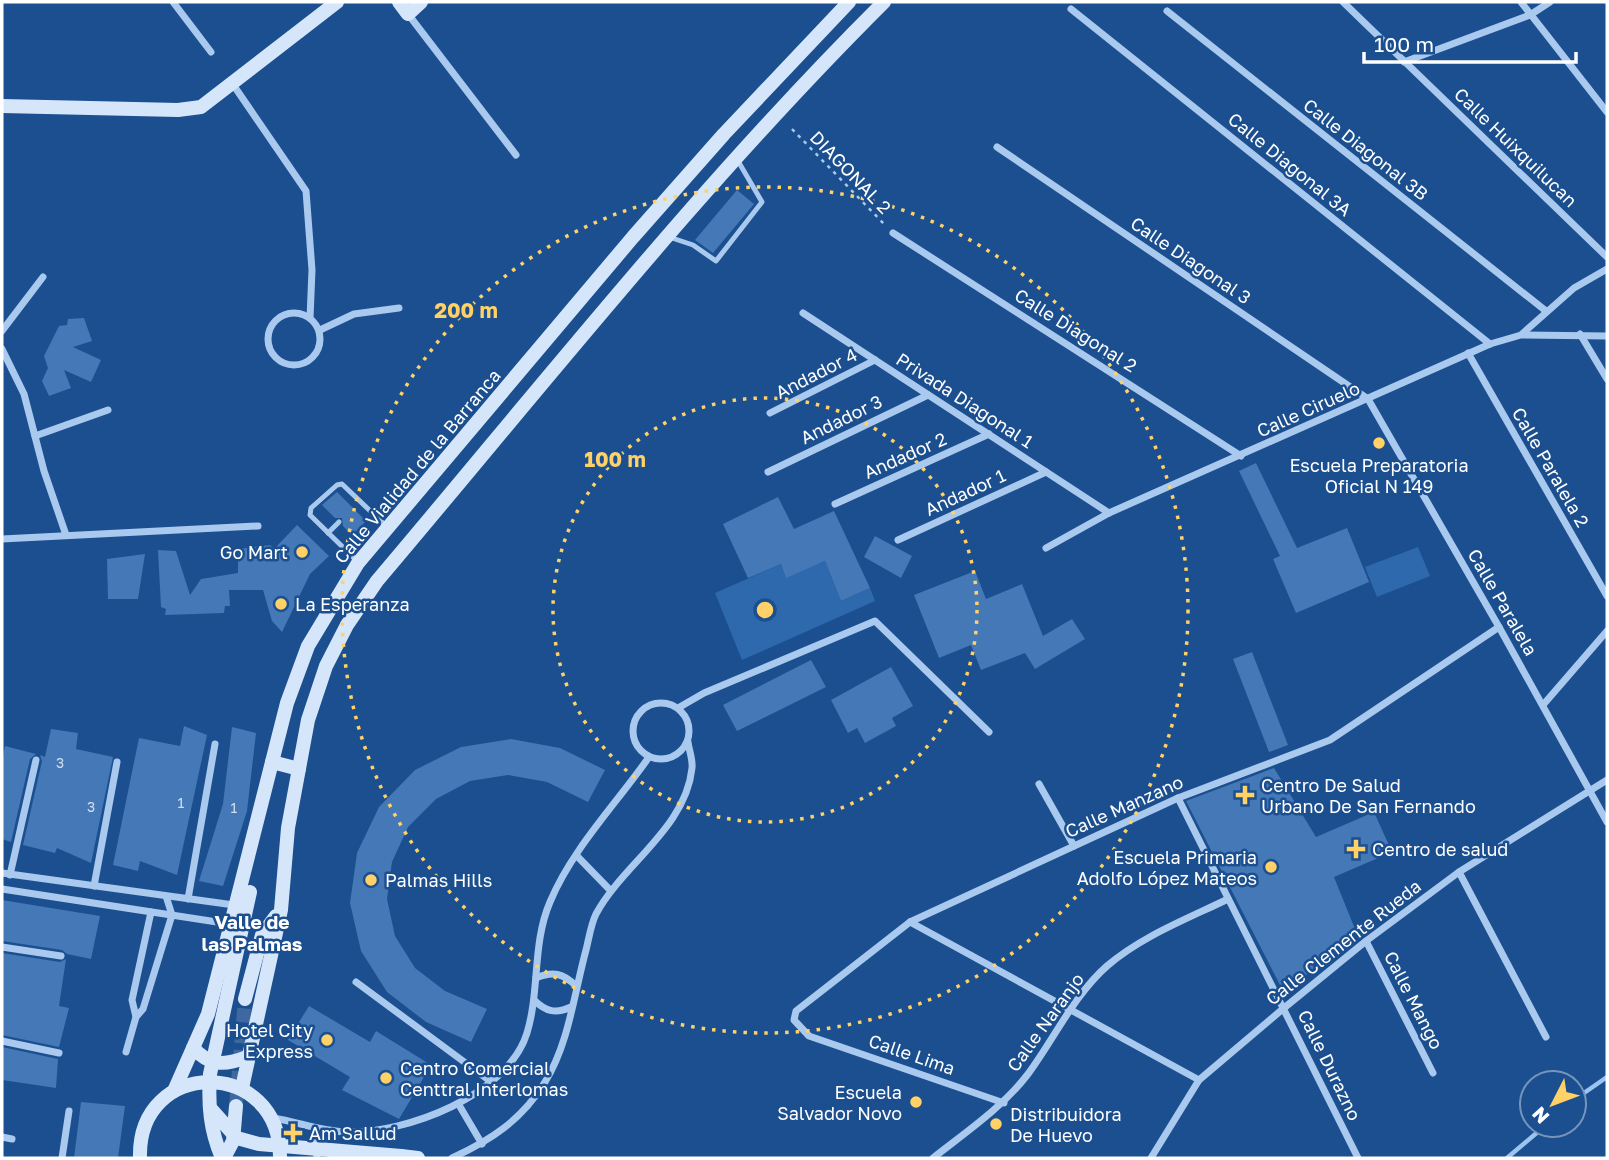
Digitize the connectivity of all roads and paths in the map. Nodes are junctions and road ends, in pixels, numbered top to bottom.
1 (173, 2) edge
2 (337, 2) edge
3 (399, 2) edge
4 (421, 2) edge
5 (849, 2) edge
6 (884, 2) edge
7 (1343, 2) edge
8 (1521, 2) edge
9 (1550, 2) edge
10 (1070, 9) dead end
11 (1167, 11) dead end
12 (408, 14) junction
13 (1530, 15) junction
14 (211, 52) dead end
15 (1404, 62) junction
16 (232, 83) junction
17 (2, 106) edge
18 (1607, 112) edge
19 (792, 129) dead end
20 (997, 147) dead end
21 (516, 155) dead end
22 (735, 157) junction
23 (893, 233) joint
24 (666, 237) junction
25 (1607, 257) edge
26 (1607, 269) edge
27 (43, 277) dead end
28 (399, 308) dead end
29 (1546, 311) junction
30 (803, 313) dead end
31 (310, 318) junction
32 (320, 330) junction
33 (2, 331) edge
34 (1580, 334) junction
35 (1521, 335) junction
36 (1607, 336) edge
37 (1490, 344) junction
38 (2, 349) edge
39 (1468, 353) junction
40 (875, 360) junction
41 (1607, 379) edge
42 (928, 395) junction
43 (1367, 399) junction
44 (108, 410) dead end
45 (770, 413) dead end
46 (989, 434) junction
47 (35, 436) junction
48 (1241, 456) junction
49 (768, 472) dead end
50 (1046, 472) junction
51 (361, 501) junction
52 (835, 504) dead end
53 (354, 508) dead end
54 (1109, 513) junction
55 (339, 522) dead end
56 (258, 526) dead end
57 (388, 528) junction
58 (328, 533) junction
59 (66, 535) junction
60 (2, 539) edge
61 (898, 540) dead end
62 (1046, 548) dead end
63 (358, 563) junction
64 (1607, 596) edge
65 (1499, 627) junction
66 (1607, 631) edge
67 (1543, 705) junction
68 (678, 708) junction
69 (989, 732) dead end
70 (688, 742) junction
71 (215, 744) dead end
72 (649, 757) junction
73 (36, 760) dead end
74 (117, 762) dead end
75 (272, 762) junction
76 (299, 769) junction
77 (1607, 780) edge
78 (1039, 784) dead end
79 (1590, 788) junction
80 (1178, 798) junction
81 (1607, 822) edge
82 (1074, 846) junction
83 (246, 856) junction
84 (577, 856) junction
85 (1459, 872) junction
86 (6, 874) edge
87 (94, 886) junction
88 (2, 889) edge
89 (610, 890) junction
90 (166, 896) junction
91 (188, 899) junction
92 (1228, 899) junction
93 (234, 905) junction
94 (281, 909) junction
95 (151, 912) junction
96 (172, 915) junction
97 (910, 922) junction
98 (230, 924) junction
99 (1366, 941) junction
100 (2, 947) edge
101 (61, 956) dead end
102 (536, 978) junction
103 (356, 982) dead end
104 (576, 986) junction
105 (245, 999) tunnel mouth
106 (534, 1000) junction
107 (571, 1007) junction
108 (1284, 1008) junction
109 (1070, 1011) junction
110 (135, 1017) junction
111 (809, 1036) joint
112 (1546, 1037) dead end
113 (2, 1041) edge
114 (193, 1048) junction
115 (126, 1052) dead end
116 (59, 1053) dead end
117 (247, 1057) junction
118 (1433, 1073) dead end
119 (1199, 1080) junction
120 (490, 1081) junction
121 (242, 1088) junction
122 (174, 1091) junction
123 (1004, 1103) junction
124 (208, 1104) junction
125 (459, 1105) junction
126 (236, 1106) tunnel mouth
127 (69, 1111) dead end
128 (273, 1118) junction
129 (321, 1129) junction
130 (2, 1137) edge
131 (12, 1139) dead end
132 (482, 1144) junction
133 (62, 1158) edge
134 (140, 1158) edge
135 (223, 1158) edge
136 (280, 1158) edge
137 (317, 1158) edge
138 (418, 1158) edge
139 (452, 1158) edge
140 (933, 1158) edge
141 (1151, 1158) edge
142 (1358, 1158) edge

1 - 14 street
2 - 16 main road
3 - 12 main road
4 - 12 main road
5 - 57 main road, Calle Vialidad de la Barranca
6 - 22 main road
7 - 15 street, Calle Huixquilucan
8 - 13 street
9 - 13 street
10 - 37 street, Calle Diagonal 3A
11 - 29 street, Calle Diagonal 3B
12 - 21 street
13 - 15 street
13 - 18 street
15 - 25 street, Calle Huixquilucan
16 - 17 main road
16 - 31 street
19 - 23 path, DIAGONAL 2
20 - 43 street, Calle Diagonal 3
22 - 24 main road
22 - 24 lane
23 - 48 street, Calle Diagonal 2
24 - 76 main road
26 - 29 street
27 - 33 street
28 - 32 street
29 - 35 street
30 - 40 street, Privada Diagonal 1
31 - 32 street
31 - 32 street
34 - 35 street
34 - 36 street
34 - 41 street
35 - 37 street, Calle Ciruelo
37 - 39 street, Calle Ciruelo
38 - 47 street
39 - 43 street, Calle Ciruelo
39 - 64 street, Calle Paralela 2
40 - 42 street, Privada Diagonal 1
40 - 45 street, Andador 4
42 - 46 street, Privada Diagonal 1
42 - 49 street, Andador 3
43 - 48 street, Calle Ciruelo
43 - 65 street, Calle Paralela
44 - 47 street
46 - 50 street, Privada Diagonal 1
46 - 52 street, Andador 2
47 - 59 street
48 - 54 street, Calle Ciruelo
50 - 54 street, Privada Diagonal 1
50 - 61 street, Andador 1
51 - 53 lane
51 - 57 lane
51 - 58 lane
54 - 62 street, Calle Ciruelo
55 - 58 lane
56 - 59 street
57 - 63 main road, Calle Vialidad de la Barranca
58 - 63 lane
59 - 60 street
63 - 75 main road, Calle Vialidad de la Barranca
65 - 67 street, Calle Paralela
65 - 80 street, Calle Manzano
66 - 67 street
67 - 79 street, Calle Paralela
68 - 69 street
68 - 70 street
68 - 72 street
70 - 72 street
70 - 89 street
71 - 91 street
72 - 84 street
73 - 86 street
74 - 87 street
75 - 76 main road
75 - 83 main road, Calle Vialidad de la Barranca
76 - 94 main road
77 - 79 street, Calle Clemente Rueda
78 - 82 street
79 - 81 street, Calle Paralela
79 - 85 street, Calle Clemente Rueda
80 - 82 street, Calle Manzano
80 - 92 street, Calle Durazno
82 - 97 street, Calle Manzano
83 - 93 main road, Calle Vialidad de la Barranca
83 - 124 main road, bridge
84 - 89 street
84 - 102 street
85 - 99 street, Calle Clemente Rueda
85 - 112 street
86 - 87 street
87 - 90 street
88 - 95 street
89 - 104 street
90 - 91 street
90 - 96 street
91 - 93 street
92 - 108 street, Calle Durazno
92 - 109 street, Calle Naranjo
93 - 98 main road, Calle Vialidad de la Barranca
94 - 105 main road
94 - 117 main road
95 - 96 street
95 - 110 street
96 - 98 street
96 - 110 street
97 - 109 street
97 - 111 street, Calle Manzano
98 - 114 main road, Calle Vialidad de la Barranca
99 - 108 street, Calle Clemente Rueda
99 - 118 street, Calle Mango
100 - 101 street
102 - 104 street
102 - 106 street
103 - 120 street
104 - 107 street
106 - 107 street
106 - 120 street
107 - 132 street
108 - 119 street, Calle Clemente Rueda
108 - 142 street, Calle Durazno
109 - 119 street
109 - 123 street, Calle Naranjo
110 - 115 street
111 - 123 street, Calle Lima
113 - 116 street
114 - 117 main road
114 - 122 main road, Calle Vialidad de la Barranca
117 - 121 main road
119 - 141 street, Calle Clemente Rueda
120 - 125 street
121 - 122 main road
121 - 128 main road
122 - 134 main road, Calle Vialidad de la Barranca
123 - 140 street, Calle Naranjo
124 - 135 main road, bridge
124 - 138 main road, bridge
125 - 129 street
125 - 132 street
126 - 135 main road
127 - 133 street
128 - 129 street
128 - 136 main road
129 - 137 street
130 - 131 street
132 - 139 street

